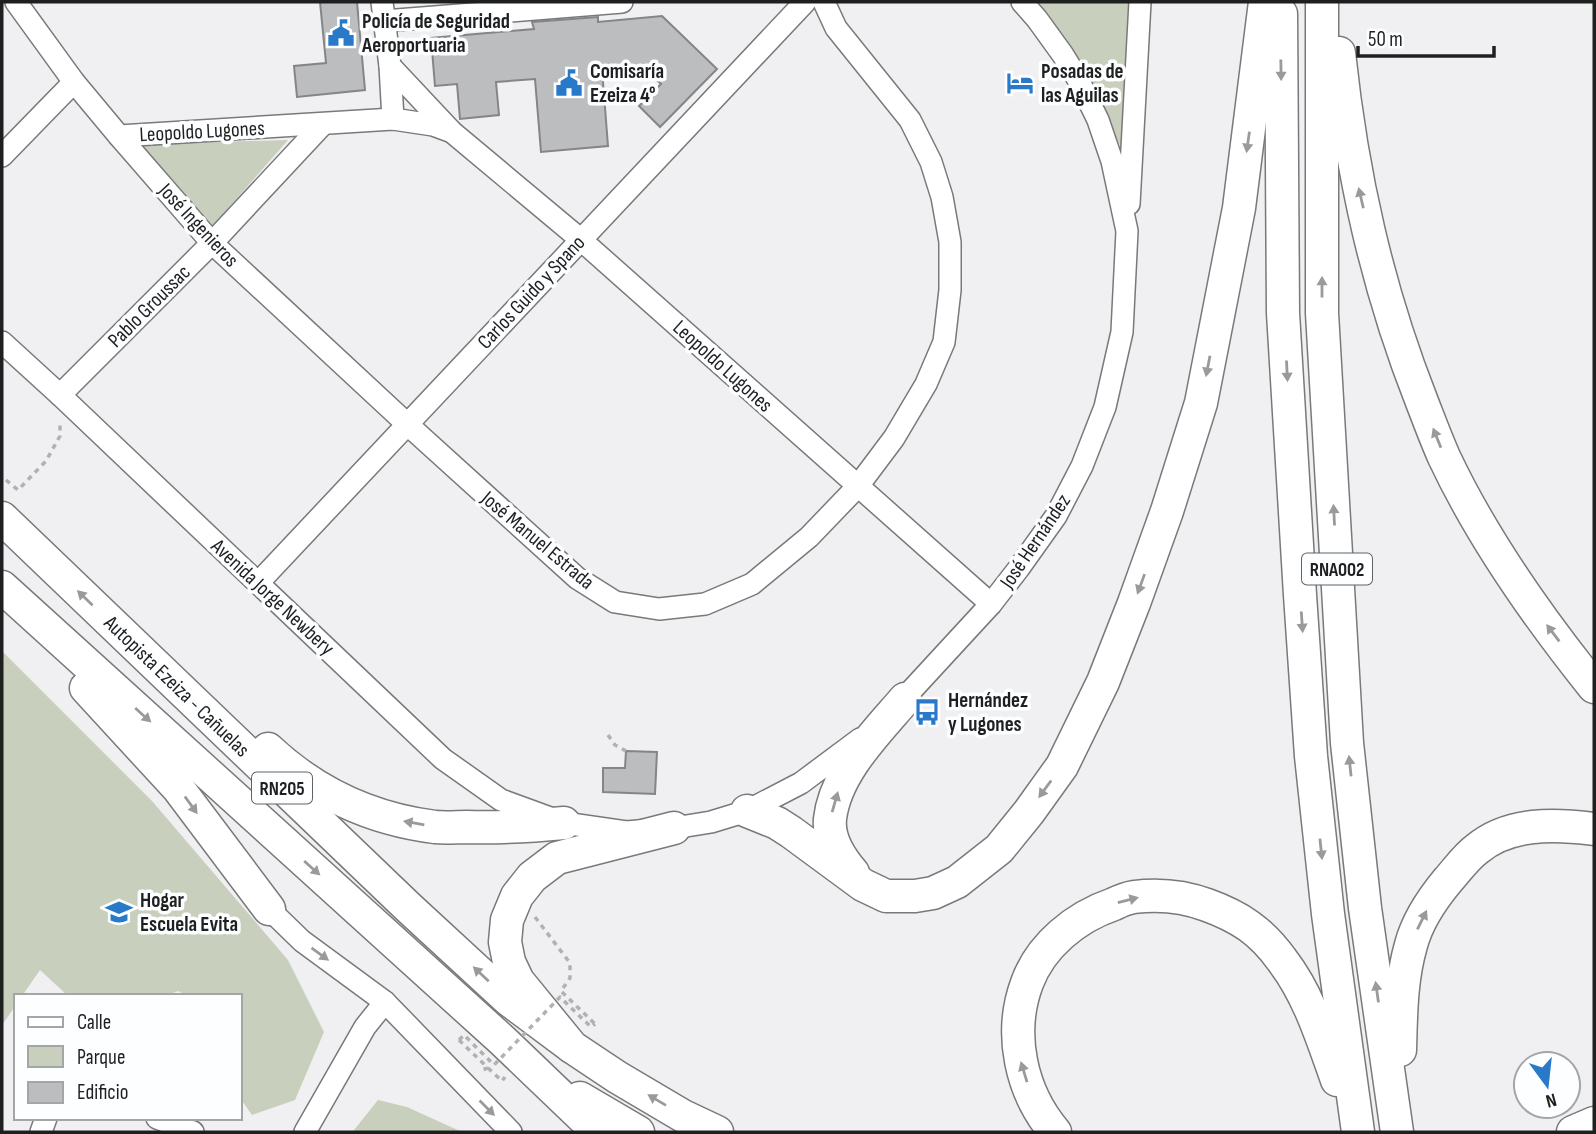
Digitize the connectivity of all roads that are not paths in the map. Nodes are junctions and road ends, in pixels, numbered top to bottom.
1 (16, 2) edge
2 (621, 2) edge
3 (804, 2) edge
4 (824, 2) edge
5 (1022, 2) edge
6 (1140, 2) edge
7 (1265, 2) edge
8 (1280, 2) edge
9 (1322, 2) edge
10 (1334, 2) edge
11 (560, 4) edge
12 (383, 11) edge
13 (390, 66) junction
14 (74, 82) junction
15 (393, 119) junction
16 (323, 124) junction
17 (452, 132) junction
18 (119, 136) junction
19 (2, 156) edge
20 (1128, 231) junction
21 (580, 239) junction
22 (212, 243) junction
23 (2, 342) edge
24 (60, 396) junction
25 (407, 424) junction
26 (858, 486) junction
27 (2, 518) edge
28 (258, 583) junction
29 (2, 587) edge
30 (991, 604) junction
31 (158, 667) junction
32 (1594, 687) edge
33 (905, 699) junction
34 (747, 811) junction
35 (564, 823) junction
36 (674, 828) junction
37 (1594, 829) edge
38 (863, 885) junction
39 (269, 909) joint
40 (385, 1002) junction
41 (572, 1047) junction
42 (496, 1054) junction
43 (163, 1120) edge
44 (1594, 1123) edge
45 (193, 1132) edge
46 (304, 1132) edge
47 (511, 1132) edge
48 (598, 1132) edge
49 (638, 1132) edge
50 (717, 1132) edge
51 (1055, 1132) edge
52 (1358, 1132) edge
53 (1397, 1132) edge
54 (1573, 1132) edge

1 - 14 street, José Ingenieros
2 - 11 street
3 - 21 street, Carlos Guido y Spano
4 - 26 street, José Manuel Estrada
5 - 20 street, José Hernández
6 - 20 street
7 -> 38 highway
8 -> 52 highway, RNA002
53 -> 9 highway, RNA002
32 -> 10 highway
11 - 12 street
12 - 13 street
13 - 15 street
13 - 17 street, Leopoldo Lugones
14 - 18 street, José Ingenieros
14 - 19 street
15 - 16 street, Leopoldo Lugones
15 - 17 street, Leopoldo Lugones
16 - 18 street, Leopoldo Lugones
16 - 22 street, Pablo Groussac
17 - 21 street, Leopoldo Lugones
18 - 22 street, José Ingenieros
20 - 30 street, José Hernández
21 - 25 street, Carlos Guido y Spano
21 - 26 street, Leopoldo Lugones
22 - 24 street, Pablo Groussac
22 - 25 street, José Ingenieros
23 - 24 street, Avenida Jorge Newbery
24 - 28 street, Avenida Jorge Newbery
25 - 26 street, José Manuel Estrada
25 - 28 street, Carlos Guido y Spano
26 - 30 street, Leopoldo Lugones
31 -> 27 highway, Autopista Ezeiza - Cañuelas / RN205
28 - 35 street, Avenida Jorge Newbery
29 -> 39 highway
29 -> 42 highway, Autopista Ezeiza - Cañuelas / RN205
30 - 33 street, José Hernández
35 -> 31 highway
41 -> 31 highway, Autopista Ezeiza - Cañuelas / RN205
33 - 34 street, José Hernández
38 -> 33 highway
34 - 36 street, José Hernández
34 - 38 highway
35 - 36 street, José Hernández
36 - 41 highway
53 -> 37 highway
39 -> 40 street
40 - 46 street
40 -> 47 street
50 -> 41 highway
42 - 48 highway
42 - 49 highway
43 - 45 street
44 - 54 highway
51 -> 52 highway

